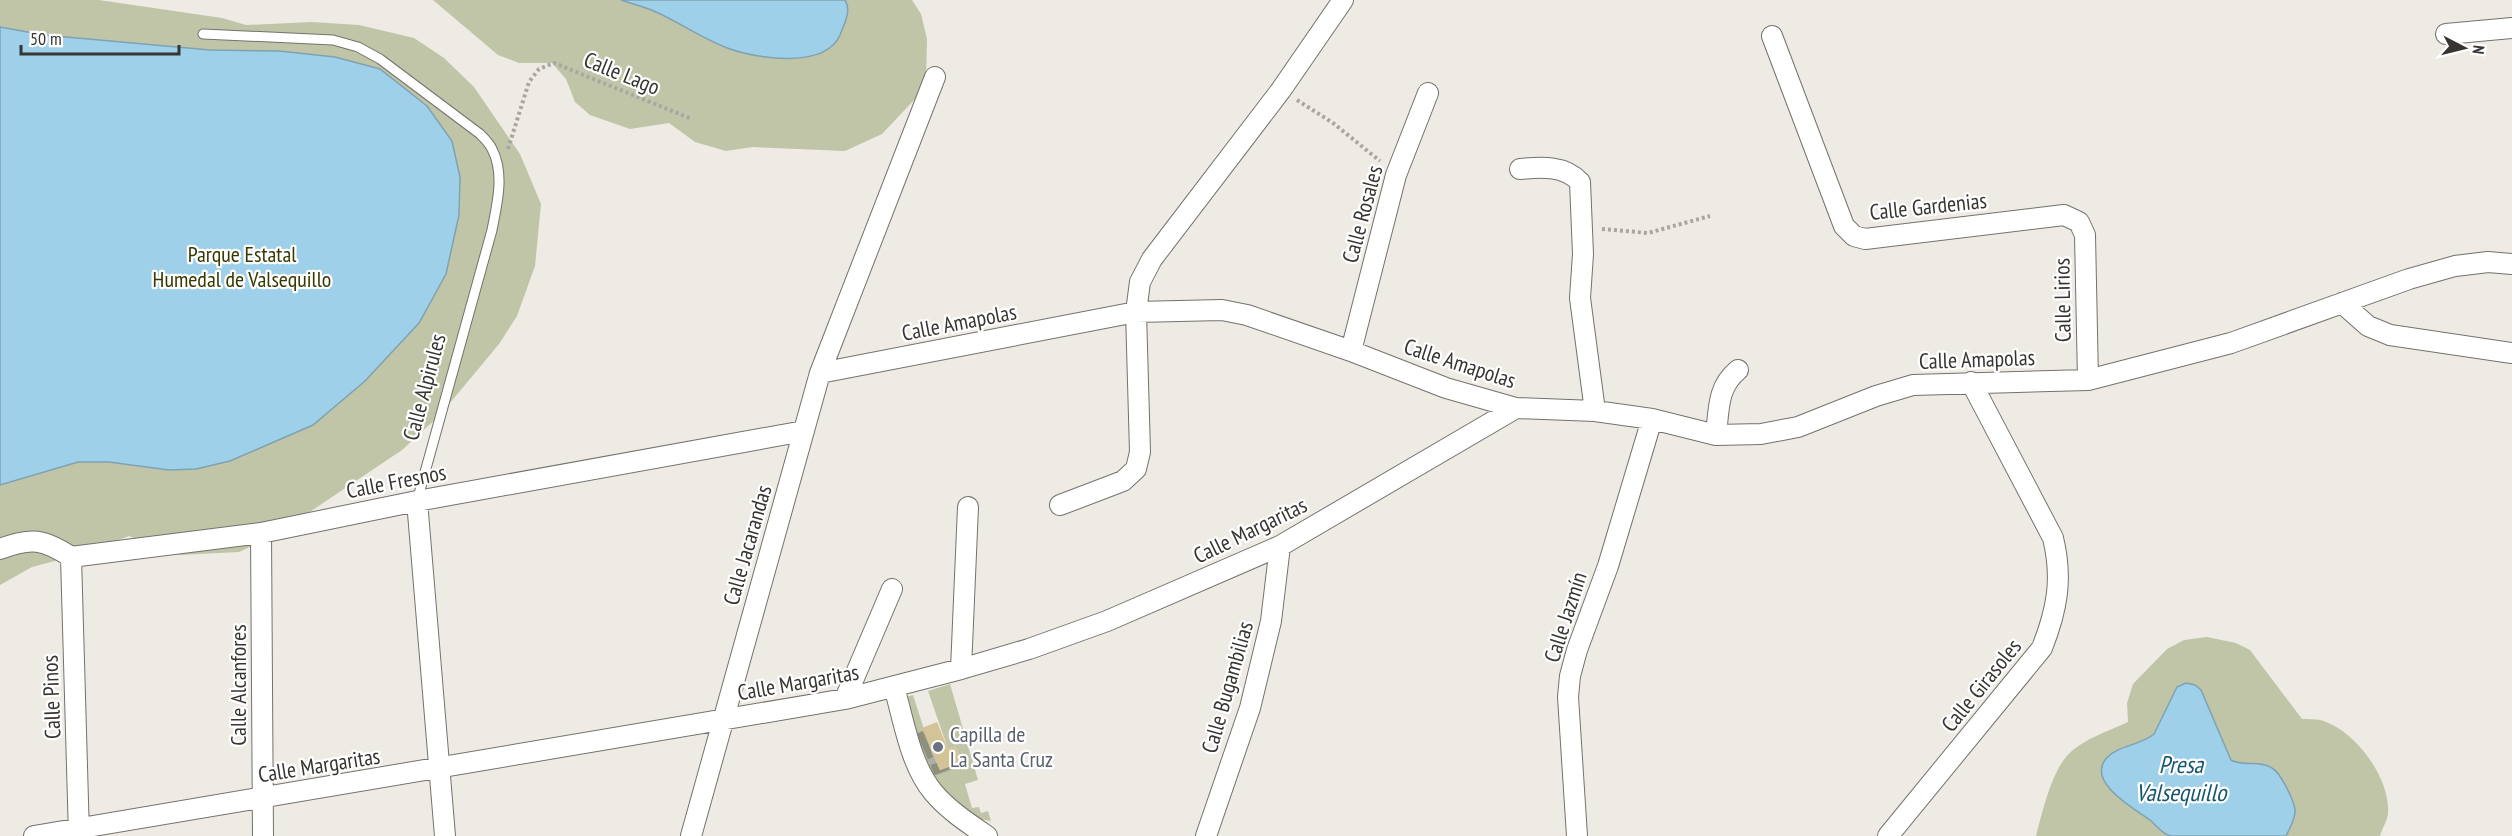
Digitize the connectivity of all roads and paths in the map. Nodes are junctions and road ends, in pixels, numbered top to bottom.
1 (1343, 0) edge
2 (2512, 28) edge
3 (203, 34) dead end
4 (2446, 34) dead end
5 (1772, 36) dead end
6 (935, 77) dead end
7 (1281, 90) junction
8 (1428, 93) dead end
9 (692, 119) dead end
10 (1520, 169) dead end
11 (1396, 175) junction
12 (499, 176) junction
13 (1710, 216) dead end
14 (2079, 222) joint
15 (1583, 228) junction
16 (2512, 264) edge
17 (2342, 303) junction
18 (1136, 312) junction
19 (1351, 351) junction
20 (2512, 353) edge
21 (1738, 370) dead end
22 (820, 373) junction
23 (2088, 380) junction
24 (1971, 382) junction
25 (1516, 408) junction
26 (1595, 411) junction
27 (1652, 420) junction
28 (804, 431) junction
29 (1716, 435) junction
30 (417, 501) junction
31 (1060, 505) dead end
32 (968, 507) dead end
33 (261, 533) junction
34 (1280, 546) junction
35 (0, 549) edge
36 (71, 557) junction
37 (892, 589) dead end
38 (961, 669) junction
39 (894, 687) junction
40 (846, 699) junction
41 (722, 719) junction
42 (440, 769) junction
43 (263, 799) junction
44 (79, 832) edge
45 (34, 836) edge
46 (263, 836) edge
47 (445, 836) edge
48 (691, 836) edge
49 (987, 836) edge
50 (1206, 836) edge
51 (1577, 836) edge
52 (1888, 836) edge

1 - 7 street
2 - 4 street
3 - 12 lane
5 - 14 street, Calle Gardenias
6 - 22 street, Calle Jacarandas
7 - 11 path
7 - 18 street
8 - 11 street, Calle Rosales
9 - 12 path, Calle Lago
10 - 15 street
11 - 19 street, Calle Rosales
12 - 30 lane, Calle Alpirules
13 - 15 path
14 - 23 street, Calle Lirios
15 - 26 street
16 - 17 street, Calle Amapolas
17 - 20 street
17 - 23 street, Calle Amapolas
18 - 19 street, Calle Amapolas
18 - 22 street, Calle Amapolas
18 - 31 street
19 - 25 street, Calle Amapolas
21 - 29 street
22 - 28 street, Calle Jacarandas
23 - 24 street, Calle Amapolas
24 - 29 street, Calle Amapolas
24 - 52 street, Calle Girasoles
25 - 26 street, Calle Amapolas
25 - 34 street, Calle Margaritas
26 - 27 street, Calle Amapolas
27 - 29 street, Calle Amapolas
27 - 51 street, Calle Jazmín
28 - 30 street, Calle Fresnos
28 - 41 street, Calle Jacarandas
30 - 33 street, Calle Fresnos
30 - 42 street, Calle Alpirules
32 - 38 street
33 - 36 street, Calle Fresnos
33 - 43 street, Calle Alcanfores
34 - 38 street, Calle Margaritas
34 - 50 street, Calle Bugambilias
35 - 36 street
36 - 44 street, Calle Pinos
37 - 40 street
38 - 39 street, Calle Margaritas
39 - 40 street, Calle Margaritas
39 - 49 street
40 - 41 street, Calle Margaritas
41 - 42 street, Calle Margaritas
41 - 48 street, Calle Jacarandas
42 - 43 street, Calle Margaritas
42 - 47 street, Calle Alpirules
43 - 44 street, Calle Margaritas
43 - 46 street, Calle Alcanfores
44 - 45 street, Calle Margaritas

